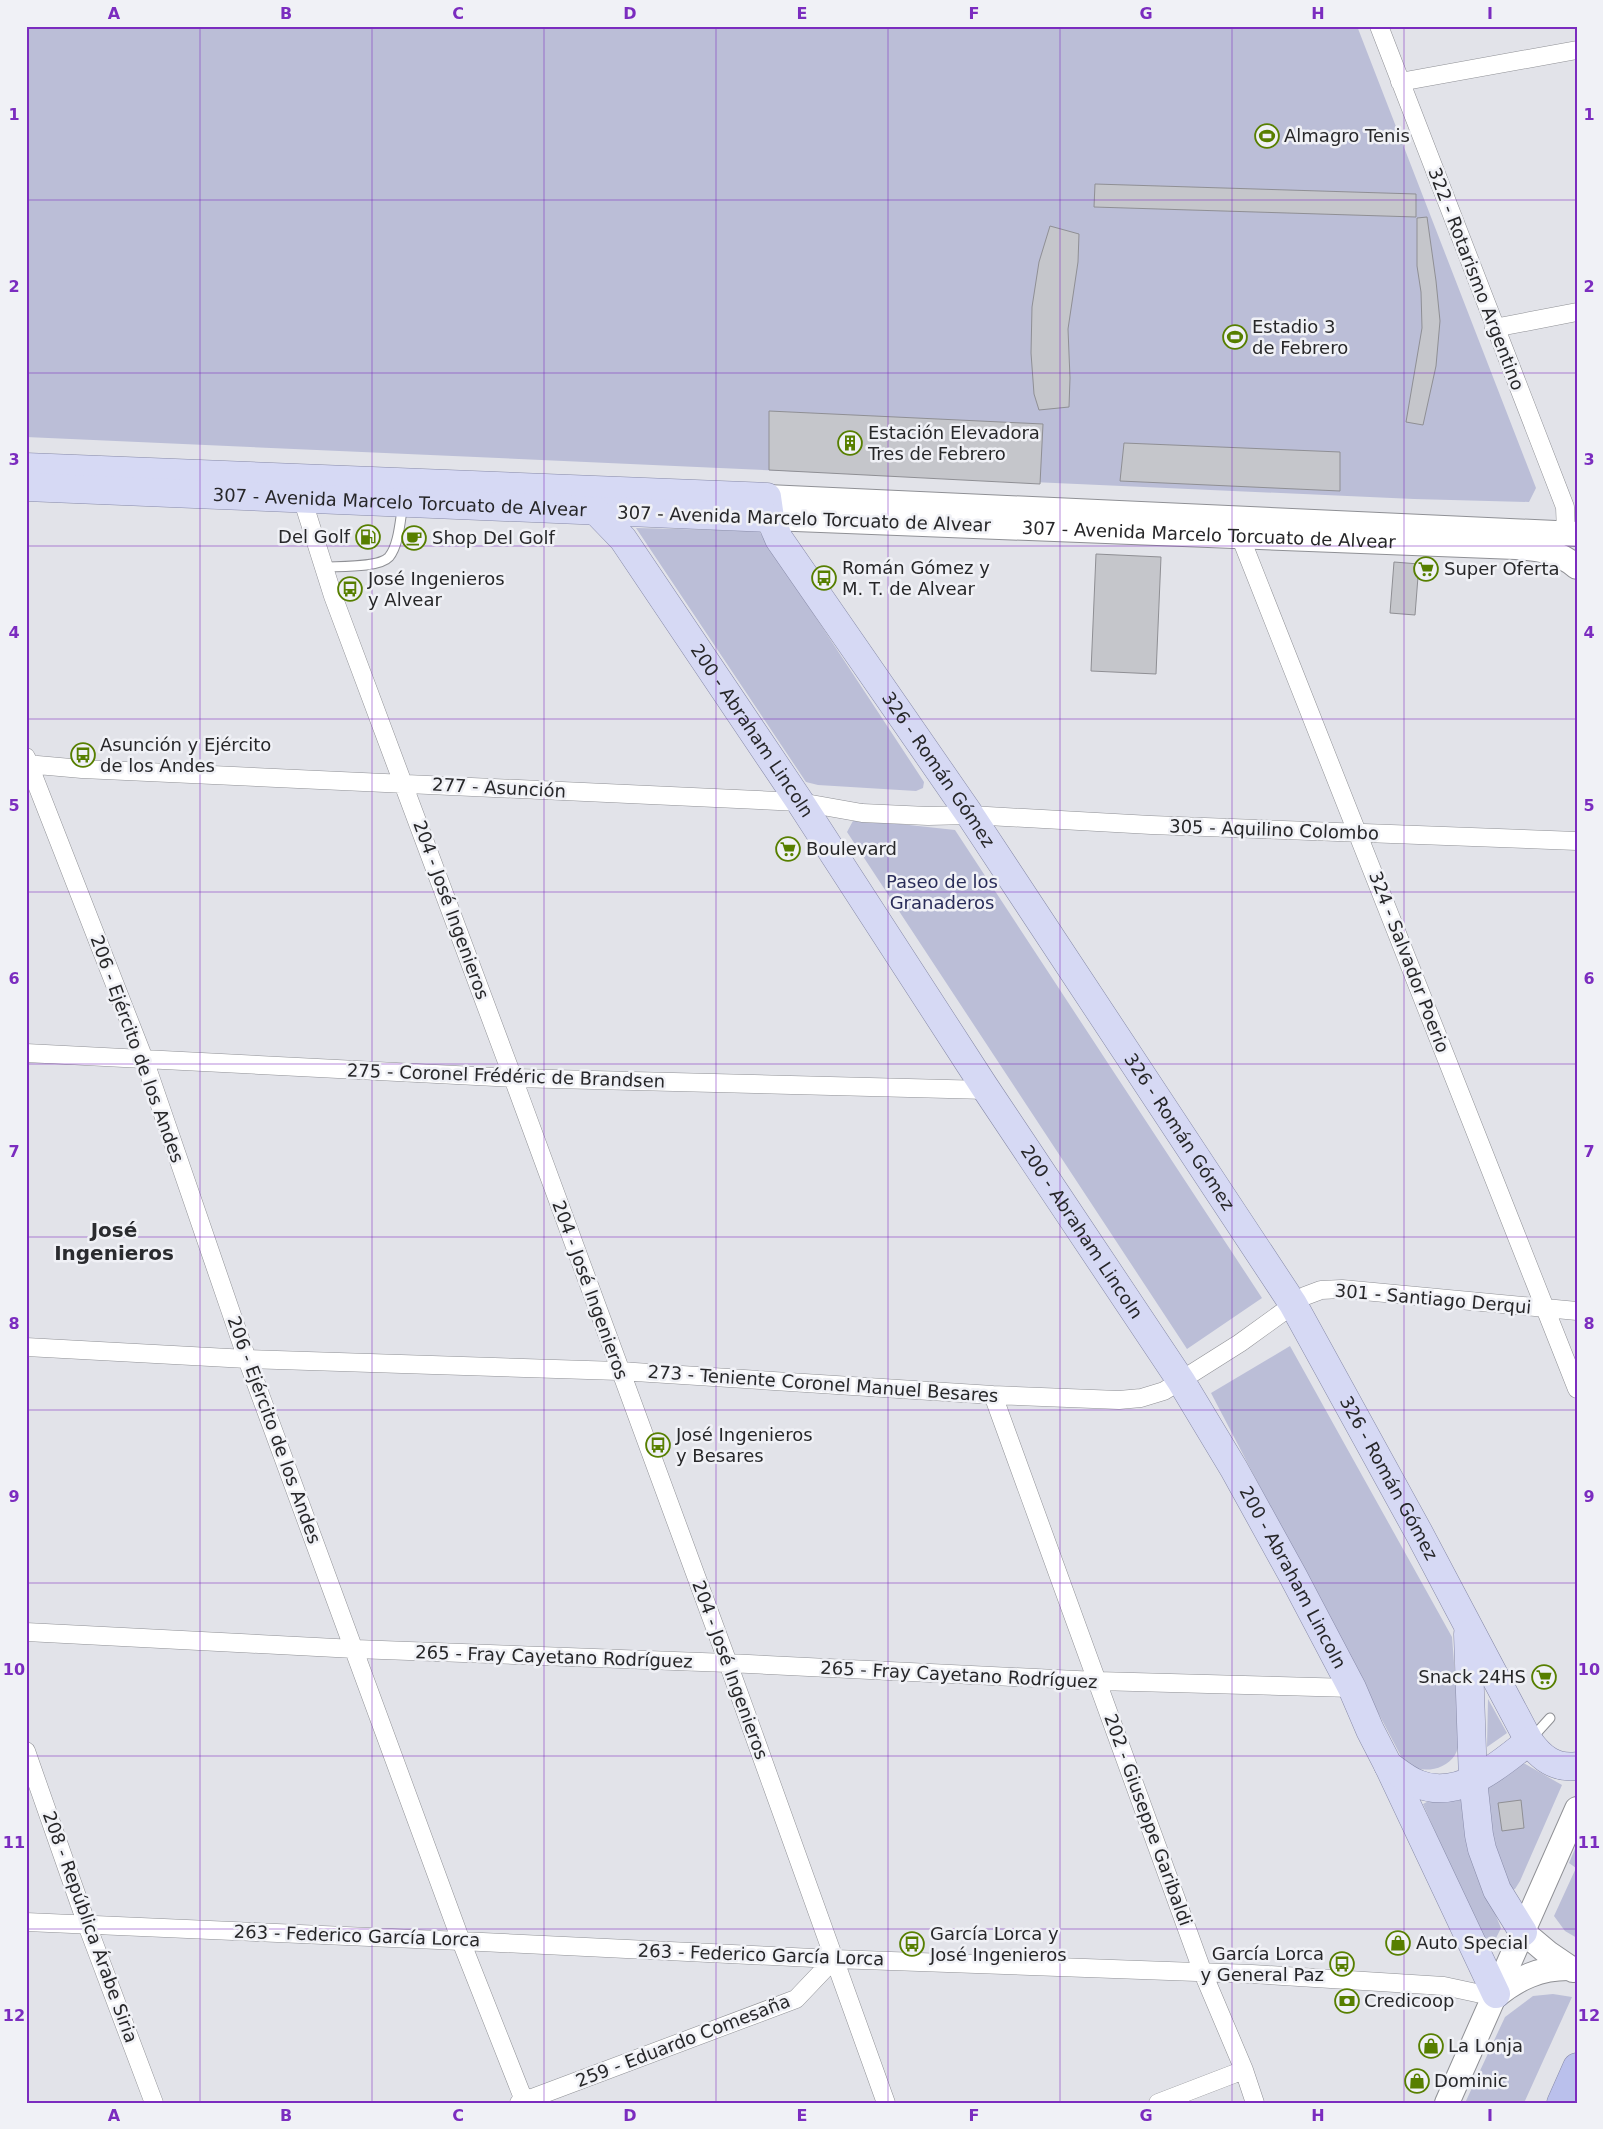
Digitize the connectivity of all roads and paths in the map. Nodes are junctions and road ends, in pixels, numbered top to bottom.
1 (1379, 26) edge
2 (1577, 50) edge
3 (1400, 82) junction
4 (1577, 312) edge
5 (1494, 328) junction
6 (26, 466) edge
7 (26, 486) edge
8 (303, 487) junction
9 (404, 502) junction
10 (768, 507) junction
11 (596, 512) junction
12 (1572, 533) edge
13 (1240, 536) junction
14 (1577, 566) edge
15 (324, 567) junction
16 (27, 762) edge
17 (403, 783) junction
18 (800, 802) junction
19 (970, 816) junction
20 (1359, 833) junction
21 (1577, 841) edge
22 (26, 1053) edge
23 (144, 1059) junction
24 (513, 1078) junction
25 (987, 1090) junction
26 (1293, 1304) junction
27 (1545, 1309) junction
28 (1577, 1311) edge
29 (26, 1347) edge
30 (247, 1360) junction
31 (619, 1371) junction
32 (1181, 1381) junction
33 (1577, 1389) edge
34 (993, 1395) junction
35 (1467, 1627) junction
36 (26, 1632) edge
37 (355, 1649) junction
38 (728, 1664) junction
39 (1097, 1682) junction
40 (1352, 1688) junction
41 (1550, 1718) dead end
42 (1529, 1741) junction
43 (26, 1751) edge
44 (1388, 1765) junction
45 (1577, 1766) edge
46 (1473, 1780) junction
47 (1577, 1809) edge
48 (26, 1922) edge
49 (87, 1925) junction
50 (1523, 1932) junction
51 (461, 1941) junction
52 (834, 1959) junction
53 (1573, 1970) edge
54 (1203, 1973) junction
55 (1496, 1996) junction
56 (1577, 2067) edge
57 (1244, 2070) junction
58 (523, 2102) edge
59 (154, 2103) edge
60 (886, 2103) edge
61 (1158, 2103) edge
62 (1255, 2103) edge
63 (1447, 2103) edge
64 (1561, 2103) edge

1 - 3 street, 322 - Rotarismo Argentino
2 - 3 street
3 - 5 street, 322 - Rotarismo Argentino
4 - 5 street
5 - 12 street, 322 - Rotarismo Argentino
6 - 8 main road, 307 - Avenida Marcelo Torcuato de Alvear
7 - 8 main road, 307 - Avenida Marcelo Torcuato de Alvear
8 - 9 main road, 307 - Avenida Marcelo Torcuato de Alvear
8 - 10 main road, 307 - Avenida Marcelo Torcuato de Alvear
8 - 15 street, 204 - José Ingenieros
9 - 11 main road, 307 - Avenida Marcelo Torcuato de Alvear
9 - 15 lane
10 - 11 main road, 307 - Avenida Marcelo Torcuato de Alvear
10 - 12 main road, 307 - Avenida Marcelo Torcuato de Alvear
10 - 13 main road, 307 - Avenida Marcelo Torcuato de Alvear
10 - 19 main road, 326 - Román Gómez
11 - 18 main road, 200 - Abraham Lincoln
13 - 14 main road, 307 - Avenida Marcelo Torcuato de Alvear
13 - 20 street, 324 - Salvador Poerio
15 - 17 street, 204 - José Ingenieros
16 - 17 street, 277 - Asunción
16 - 23 street, 206 - Ejército de los Andes
17 - 18 street, 277 - Asunción
17 - 24 street, 204 - José Ingenieros
18 - 19 street, 277 - Asunción
18 - 25 main road, 200 - Abraham Lincoln
19 - 20 street, 305 - Aquilino Colombo
19 - 26 main road, 326 - Román Gómez
20 - 21 street, 305 - Aquilino Colombo
20 - 27 street, 324 - Salvador Poerio
22 - 23 street, 275 - Coronel Frédéric de Brandsen
23 - 24 street, 275 - Coronel Frédéric de Brandsen
23 - 30 street, 206 - Ejército de los Andes
24 - 25 street, 275 - Coronel Frédéric de Brandsen
24 - 31 street, 204 - José Ingenieros
25 - 32 main road, 200 - Abraham Lincoln
26 - 27 street, 301 - Santiago Derqui
26 - 32 street, 273 - Teniente Coronel Manuel Besares
26 - 35 main road, 326 - Román Gómez
27 - 28 street, 301 - Santiago Derqui
27 - 33 street, 324 - Salvador Poerio
29 - 30 street, 273 - Teniente Coronel Manuel Besares
30 - 31 street, 273 - Teniente Coronel Manuel Besares
30 - 37 street, 206 - Ejército de los Andes
31 - 34 street, 273 - Teniente Coronel Manuel Besares
31 - 38 street, 204 - José Ingenieros
32 - 34 street, 273 - Teniente Coronel Manuel Besares
32 - 40 main road, 200 - Abraham Lincoln
34 - 39 street, 202 - Giuseppe Garibaldi
35 - 42 main road, 326 - Román Gómez
35 - 46 main road
36 - 37 street, 265 - Fray Cayetano Rodríguez
37 - 38 street, 265 - Fray Cayetano Rodríguez
37 - 51 street, 206 - Ejército de los Andes
38 - 39 street, 265 - Fray Cayetano Rodríguez
38 - 52 street, 204 - José Ingenieros
39 - 40 street, 265 - Fray Cayetano Rodríguez
39 - 54 street, 202 - Giuseppe Garibaldi
40 - 44 main road, 200 - Abraham Lincoln
41 - 42 lane
42 - 45 main road, 326 - Román Gómez
42 - 46 main road
43 - 49 street, 208 - República Árabe Siria
44 - 46 main road
44 - 55 main road, 200 - Abraham Lincoln
46 - 50 main road
47 - 50 main road
48 - 49 street, 263 - Federico García Lorca
49 - 51 street, 263 - Federico García Lorca
49 - 59 street, 208 - República Árabe Siria
50 - 53 main road
50 - 55 main road
51 - 52 street, 263 - Federico García Lorca
51 - 58 street, 206 - Ejército de los Andes
52 - 54 street, 263 - Federico García Lorca
52 - 58 street, 259 - Eduardo Comesaña
52 - 60 street, 204 - José Ingenieros
53 - 55 main road
54 - 55 street, 263 - Federico García Lorca
54 - 57 street, 202 - Giuseppe Garibaldi
55 - 63 main road
56 - 64 highway
57 - 61 street
57 - 62 street, 202 - Giuseppe Garibaldi

